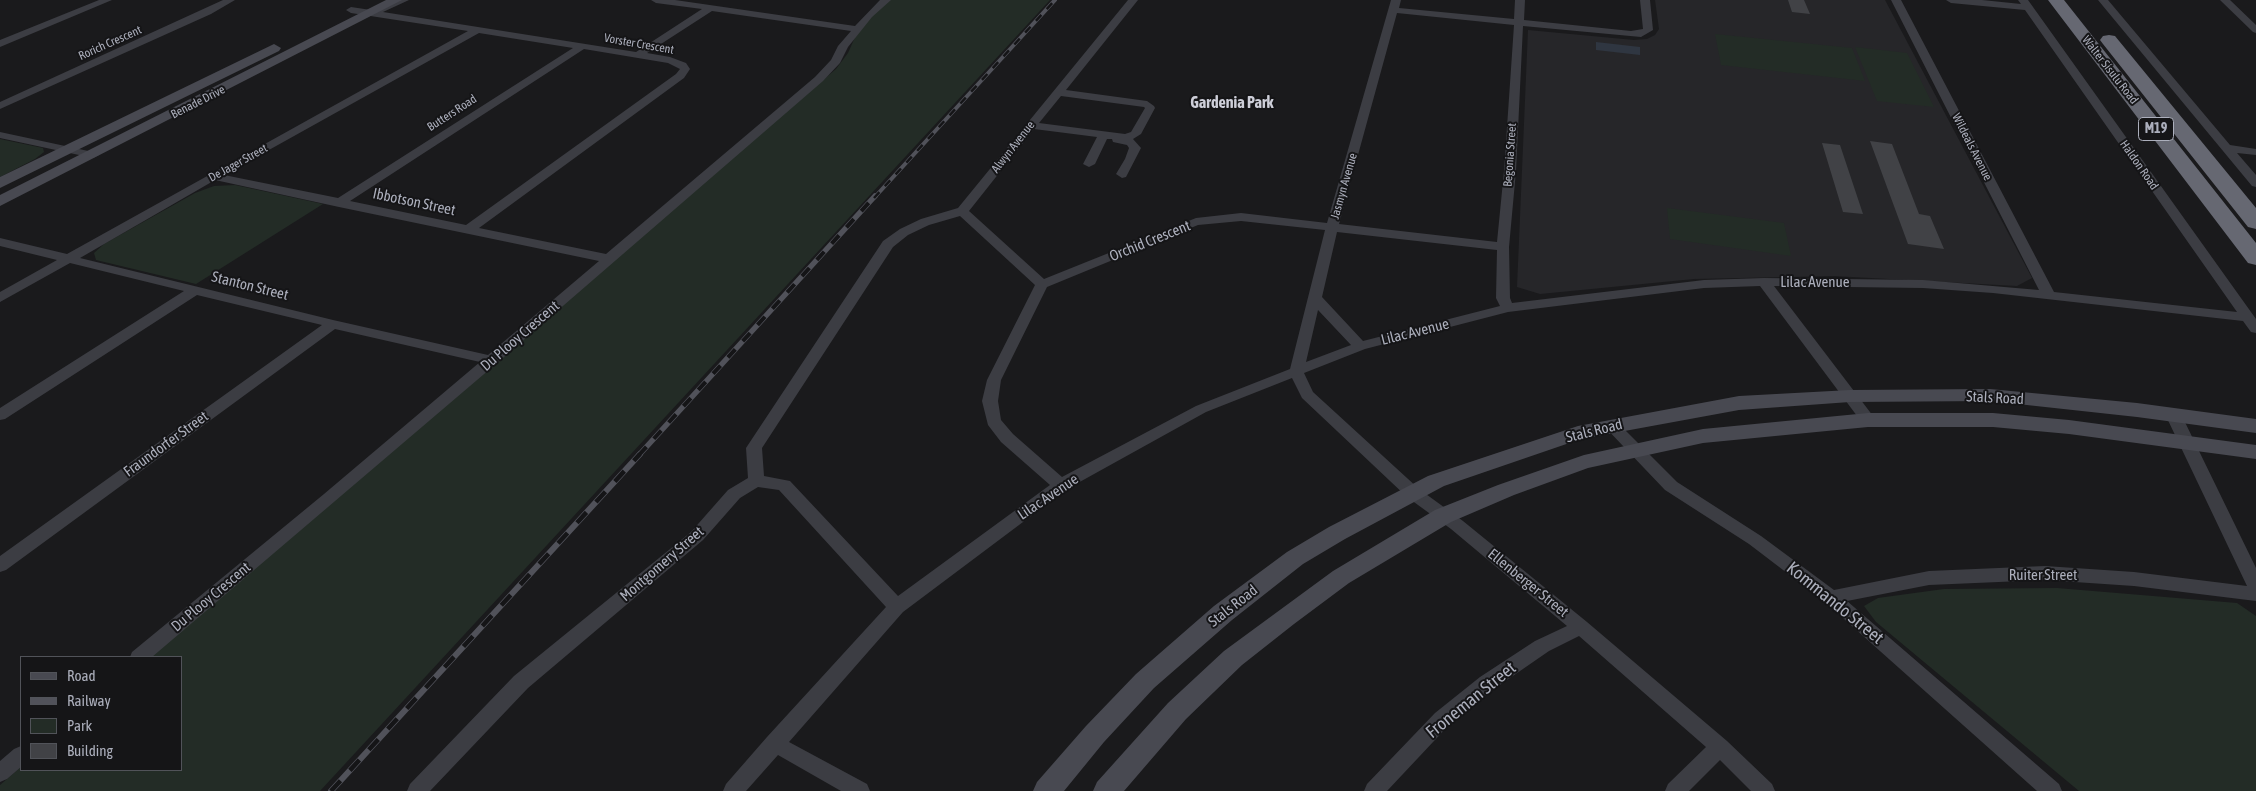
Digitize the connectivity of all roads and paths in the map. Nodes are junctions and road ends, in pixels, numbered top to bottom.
1 (107, 0) edge
2 (230, 0) edge
3 (396, 0) edge
4 (404, 0) edge
5 (656, 0) edge
6 (886, 0) edge
7 (1133, 0) edge
8 (1520, 0) edge
9 (1645, 0) edge
10 (1896, 0) edge
11 (1951, 0) edge
12 (2056, 0) edge
13 (2077, 0) edge
14 (2103, 0) edge
15 (2225, 0) edge
16 (2025, 3) edge
17 (1395, 5) edge
18 (372, 7) edge
19 (710, 8) junction
20 (814, 22) junction
21 (1518, 23) junction
22 (858, 29) junction
23 (477, 30) junction
24 (2256, 30) edge
25 (0, 44) edge
26 (843, 46) junction
27 (581, 47) junction
28 (638, 55) junction
29 (1057, 92) junction
30 (0, 106) edge
31 (1029, 126) junction
32 (0, 135) edge
33 (1102, 138) junction
34 (2227, 148) junction
35 (68, 150) junction
36 (2256, 152) edge
37 (93, 155) junction
38 (1089, 164) dead end
39 (1122, 174) dead end
40 (213, 176) junction
41 (0, 183) edge
42 (2256, 183) edge
43 (0, 202) edge
44 (339, 202) junction
45 (962, 211) junction
46 (2256, 222) edge
47 (1332, 228) junction
48 (469, 230) junction
49 (0, 242) edge
50 (1503, 247) junction
51 (2256, 258) edge
52 (609, 259) junction
53 (69, 260) junction
54 (1764, 282) junction
55 (1042, 284) junction
56 (197, 290) junction
57 (2048, 294) junction
58 (1314, 297) junction
59 (0, 298) edge
60 (1508, 308) junction
61 (2251, 323) edge
62 (333, 324) junction
63 (1360, 346) junction
64 (492, 360) junction
65 (1296, 372) junction
66 (1850, 396) junction
67 (0, 414) edge
68 (2173, 414) junction
69 (1868, 420) junction
70 (1611, 425) junction
71 (2256, 426) edge
72 (2187, 441) junction
73 (1637, 451) junction
74 (2256, 452) edge
75 (756, 481) junction
76 (1061, 485) junction
77 (1413, 493) junction
78 (1443, 516) junction
79 (0, 565) edge
80 (2256, 586) edge
81 (2256, 594) edge
82 (1831, 597) junction
83 (897, 607) junction
84 (1581, 626) junction
85 (139, 656) edge
86 (774, 743) junction
87 (1720, 747) junction
88 (20, 756) edge
89 (0, 773) edge
90 (417, 791) edge
91 (733, 791) edge
92 (860, 791) edge
93 (1048, 791) edge
94 (1107, 791) edge
95 (1374, 791) edge
96 (1675, 791) edge
97 (1765, 791) edge
98 (2052, 791) edge

1 - 25 street
2 - 30 street, Rorich Crescent
3 - 18 street, Benade Drive
4 - 18 street
5 - 19 street
6 - 22 street, Du Plooy Crescent
7 - 29 street, Alwyn Avenue
8 - 21 street, Begonia Street
9 - 21 street
10 - 57 street, Wildeals Avenue
11 - 16 street
12 - 51 highway, Walter Sisulu Road / M19
13 - 46 highway, Walter Sisulu Road / M19
14 - 34 street
15 - 24 street
16 - 61 street, Haldon Road
17 - 21 street
17 - 47 street, Jasmyn Avenue
18 - 23 street, Vorster Crescent
18 - 35 street, Benade Drive
18 - 37 street, Benade Drive
19 - 20 street
19 - 28 street
20 - 22 street
20 - 26 street
21 - 50 street, Begonia Street
22 - 26 street, Du Plooy Crescent
23 - 27 street, Vorster Crescent
23 - 40 street, De Jager Street
26 - 52 street, Du Plooy Crescent
27 - 28 street, Vorster Crescent
27 - 44 street, Butters Road
28 - 48 street, Vorster Crescent
29 - 31 street, Alwyn Avenue
29 - 31 street
31 - 33 street
31 - 45 street, Alwyn Avenue
32 - 35 street
33 - 38 street
33 - 39 street
34 - 36 street
34 - 42 street
35 - 37 street
35 - 41 street, Benade Drive
37 - 43 street, Benade Drive
40 - 44 street, Ibbotson Street
40 - 53 street, De Jager Street
44 - 48 street, Ibbotson Street
45 - 55 street
45 - 75 street
47 - 50 street, Orchid Crescent
47 - 55 street, Orchid Crescent
47 - 58 street, Jasmyn Avenue
48 - 52 street, Ibbotson Street
49 - 53 street, Stanton Street
50 - 60 street, Begonia Street
52 - 64 street, Du Plooy Crescent
53 - 56 street, Stanton Street
53 - 59 street, De Jager Street
54 - 57 street, Lilac Avenue
54 - 60 street, Lilac Avenue
54 - 66 street
55 - 76 street
56 - 62 street, Stanton Street
56 - 67 street
57 - 61 street, Lilac Avenue
58 - 63 street
58 - 65 street, Jasmyn Avenue
60 - 63 street, Lilac Avenue
62 - 64 street, Stanton Street
62 - 79 street, Fraundorfer Street
63 - 65 street, Lilac Avenue
64 - 85 street, Du Plooy Crescent
65 - 76 street, Lilac Avenue
65 - 77 street, Ellenberger Street
66 - 68 street, Stals Road
66 - 69 street
66 - 70 street, Stals Road
68 - 71 street, Stals Road
68 - 72 street
69 - 72 street, Stals Road
69 - 73 street, Stals Road
70 - 73 street, Kommando Street
70 - 77 street, Stals Road
72 - 74 street, Stals Road
72 - 80 street
73 - 78 street, Stals Road
73 - 82 street, Kommando Street
75 - 83 street
75 - 90 street, Montgomery Street
76 - 83 street, Lilac Avenue
77 - 78 street, Ellenberger Street
77 - 93 street, Stals Road
78 - 84 street, Ellenberger Street
78 - 94 street, Stals Road
81 - 82 street, Ruiter Street
82 - 98 street, Kommando Street
83 - 86 street, Lilac Avenue
84 - 87 street, Ellenberger Street
84 - 95 street, Froneman Street
86 - 91 street, Lilac Avenue
86 - 92 street
87 - 96 street
87 - 97 street, Ellenberger Street
88 - 89 street

